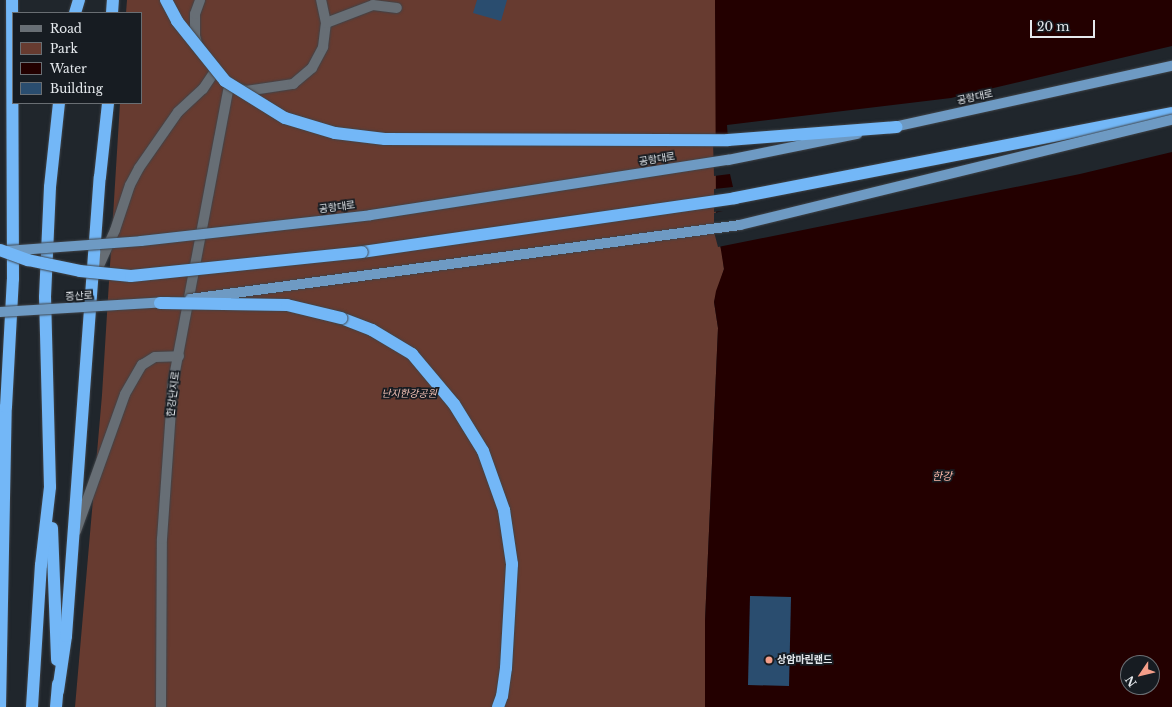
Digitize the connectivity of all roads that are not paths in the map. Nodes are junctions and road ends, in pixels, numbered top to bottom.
1 (12, 0) edge
2 (78, 0) edge
3 (113, 0) edge
4 (166, 0) edge
5 (200, 0) edge
6 (320, 0) edge
7 (397, 8) dead end
8 (12, 12) edge
9 (76, 12) edge
10 (112, 12) edge
11 (326, 23) junction
12 (1172, 66) edge
13 (213, 74) junction
14 (230, 85) junction
15 (12, 104) edge
16 (59, 104) edge
17 (108, 104) edge
18 (1172, 113) edge
19 (1172, 120) edge
20 (896, 127) junction
21 (0, 251) edge
22 (93, 280) junction
23 (160, 303) junction
24 (0, 312) edge
25 (179, 356) junction
26 (50, 487) junction
27 (73, 541) junction
28 (58, 691) junction
29 (0, 707) edge
30 (32, 707) edge
31 (56, 707) edge
32 (161, 707) edge
33 (498, 707) edge

1 - 8 highway
2 - 9 highway
3 - 10 highway
4 - 20 highway, bridge
5 - 13 lane
6 - 11 lane
7 - 11 lane
11 - 14 lane
12 - 20 main road, 공항대로, bridge
13 - 14 lane
13 - 22 lane
14 - 25 lane, 한강난지로
15 - 29 highway
16 - 26 highway
17 - 22 highway
18 - 21 highway, bridge
19 - 23 main road, bridge
20 - 21 main road, 공항대로, bridge
22 - 27 highway
23 - 24 main road, 증산로, bridge
23 - 33 highway, bridge
25 - 27 lane
25 - 32 lane, 한강난지로
26 - 28 highway
26 - 30 highway
27 - 28 highway
28 - 31 highway

